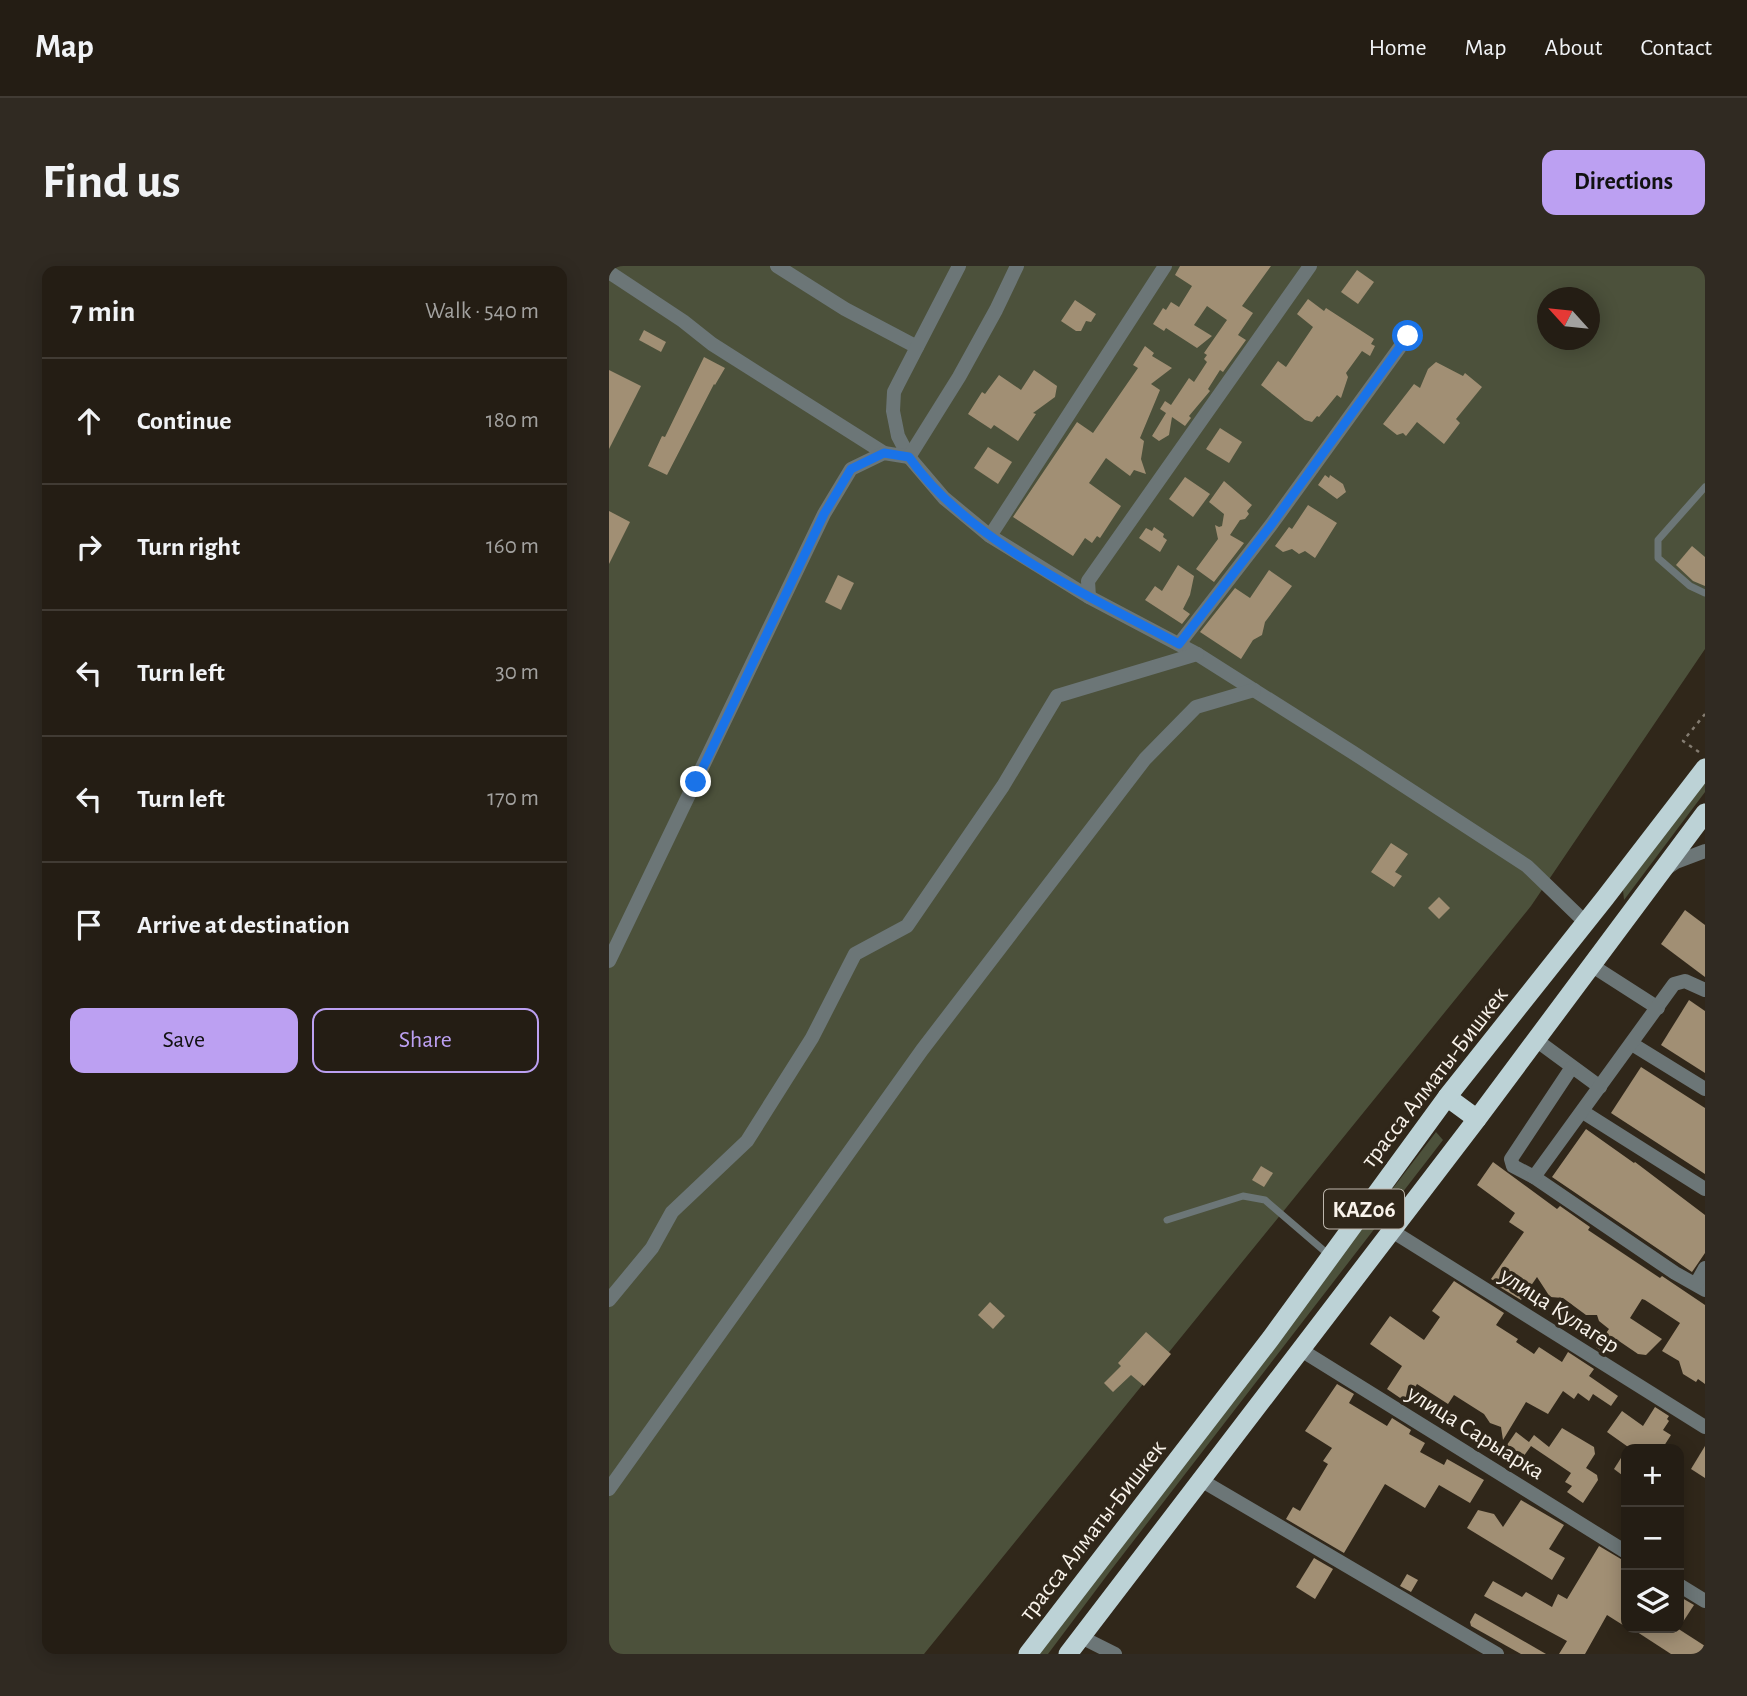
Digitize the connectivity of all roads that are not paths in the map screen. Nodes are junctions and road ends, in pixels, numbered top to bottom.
1 (777, 266) edge
2 (959, 266) edge
3 (1017, 266) edge
4 (1165, 266) edge
5 (1310, 266) edge
6 (609, 272) edge
7 (1408, 336) dead end
8 (917, 347) junction
9 (884, 453) junction
10 (909, 457) junction
11 (1705, 487) edge
12 (990, 536) junction
13 (1705, 593) edge
14 (1089, 597) junction
15 (1179, 644) junction
16 (1197, 654) junction
17 (1254, 690) junction
18 (1705, 768) edge
19 (1705, 813) edge
20 (1705, 851) edge
21 (1660, 873) junction
22 (1586, 923) junction
23 (609, 961) edge
24 (1591, 965) junction
25 (1705, 990) edge
26 (1657, 1008) junction
27 (1536, 1040) junction
28 (1632, 1044) junction
29 (1572, 1067) junction
30 (1600, 1087) junction
31 (1705, 1089) edge
32 (1447, 1097) junction
33 (1583, 1112) junction
34 (1477, 1119) junction
35 (1534, 1177) junction
36 (1705, 1189) edge
37 (1167, 1220) dead end
38 (1392, 1231) junction
39 (1329, 1255) junction
40 (1705, 1268) edge
41 (1700, 1287) edge
42 (609, 1300) edge
43 (1301, 1350) junction
44 (1705, 1427) edge
45 (1199, 1479) junction
46 (609, 1489) edge
47 (1621, 1549) edge
48 (1684, 1588) edge
49 (1705, 1601) edge
50 (1081, 1637) junction
51 (1028, 1654) edge
52 (1068, 1654) edge
53 (1115, 1654) edge
54 (1497, 1654) edge

1 - 8 street
2 - 8 street
3 - 10 street
4 - 12 street
5 - 14 street
6 - 9 street
7 - 15 street
8 - 10 street
9 - 10 street
9 - 23 street
10 - 12 street
11 - 13 lane
12 - 14 street
14 - 15 street
15 - 16 street
16 - 17 street
16 - 42 street
17 - 22 street
17 - 46 street
18 - 22 highway, трасса Алматы-Бишкек / KАZ06
19 - 21 highway, KАZ06
20 - 21 street
21 - 24 highway, KАZ06
22 - 32 highway, трасса Алматы-Бишкек / KАZ06
24 - 26 street
24 - 27 highway, KАZ06
25 - 26 street
26 - 28 street
27 - 29 street
27 - 34 highway, KАZ06
28 - 30 street
28 - 31 street
29 - 30 street
29 - 35 street
30 - 33 street
32 - 34 highway
32 - 39 highway, трасса Алматы-Бишкек / KАZ06
33 - 35 street
33 - 36 street
34 - 38 highway, KАZ06
35 - 41 street
37 - 39 lane
38 - 43 highway, KАZ06
38 - 44 street, улица Кулагер
39 - 51 highway, трасса Алматы-Бишкек / KАZ06
40 - 41 street
43 - 45 highway, KАZ06
43 - 47 street, улица Сарыарка
45 - 50 highway, KАZ06
45 - 54 street
48 - 49 street
50 - 52 highway, KАZ06
50 - 53 street

